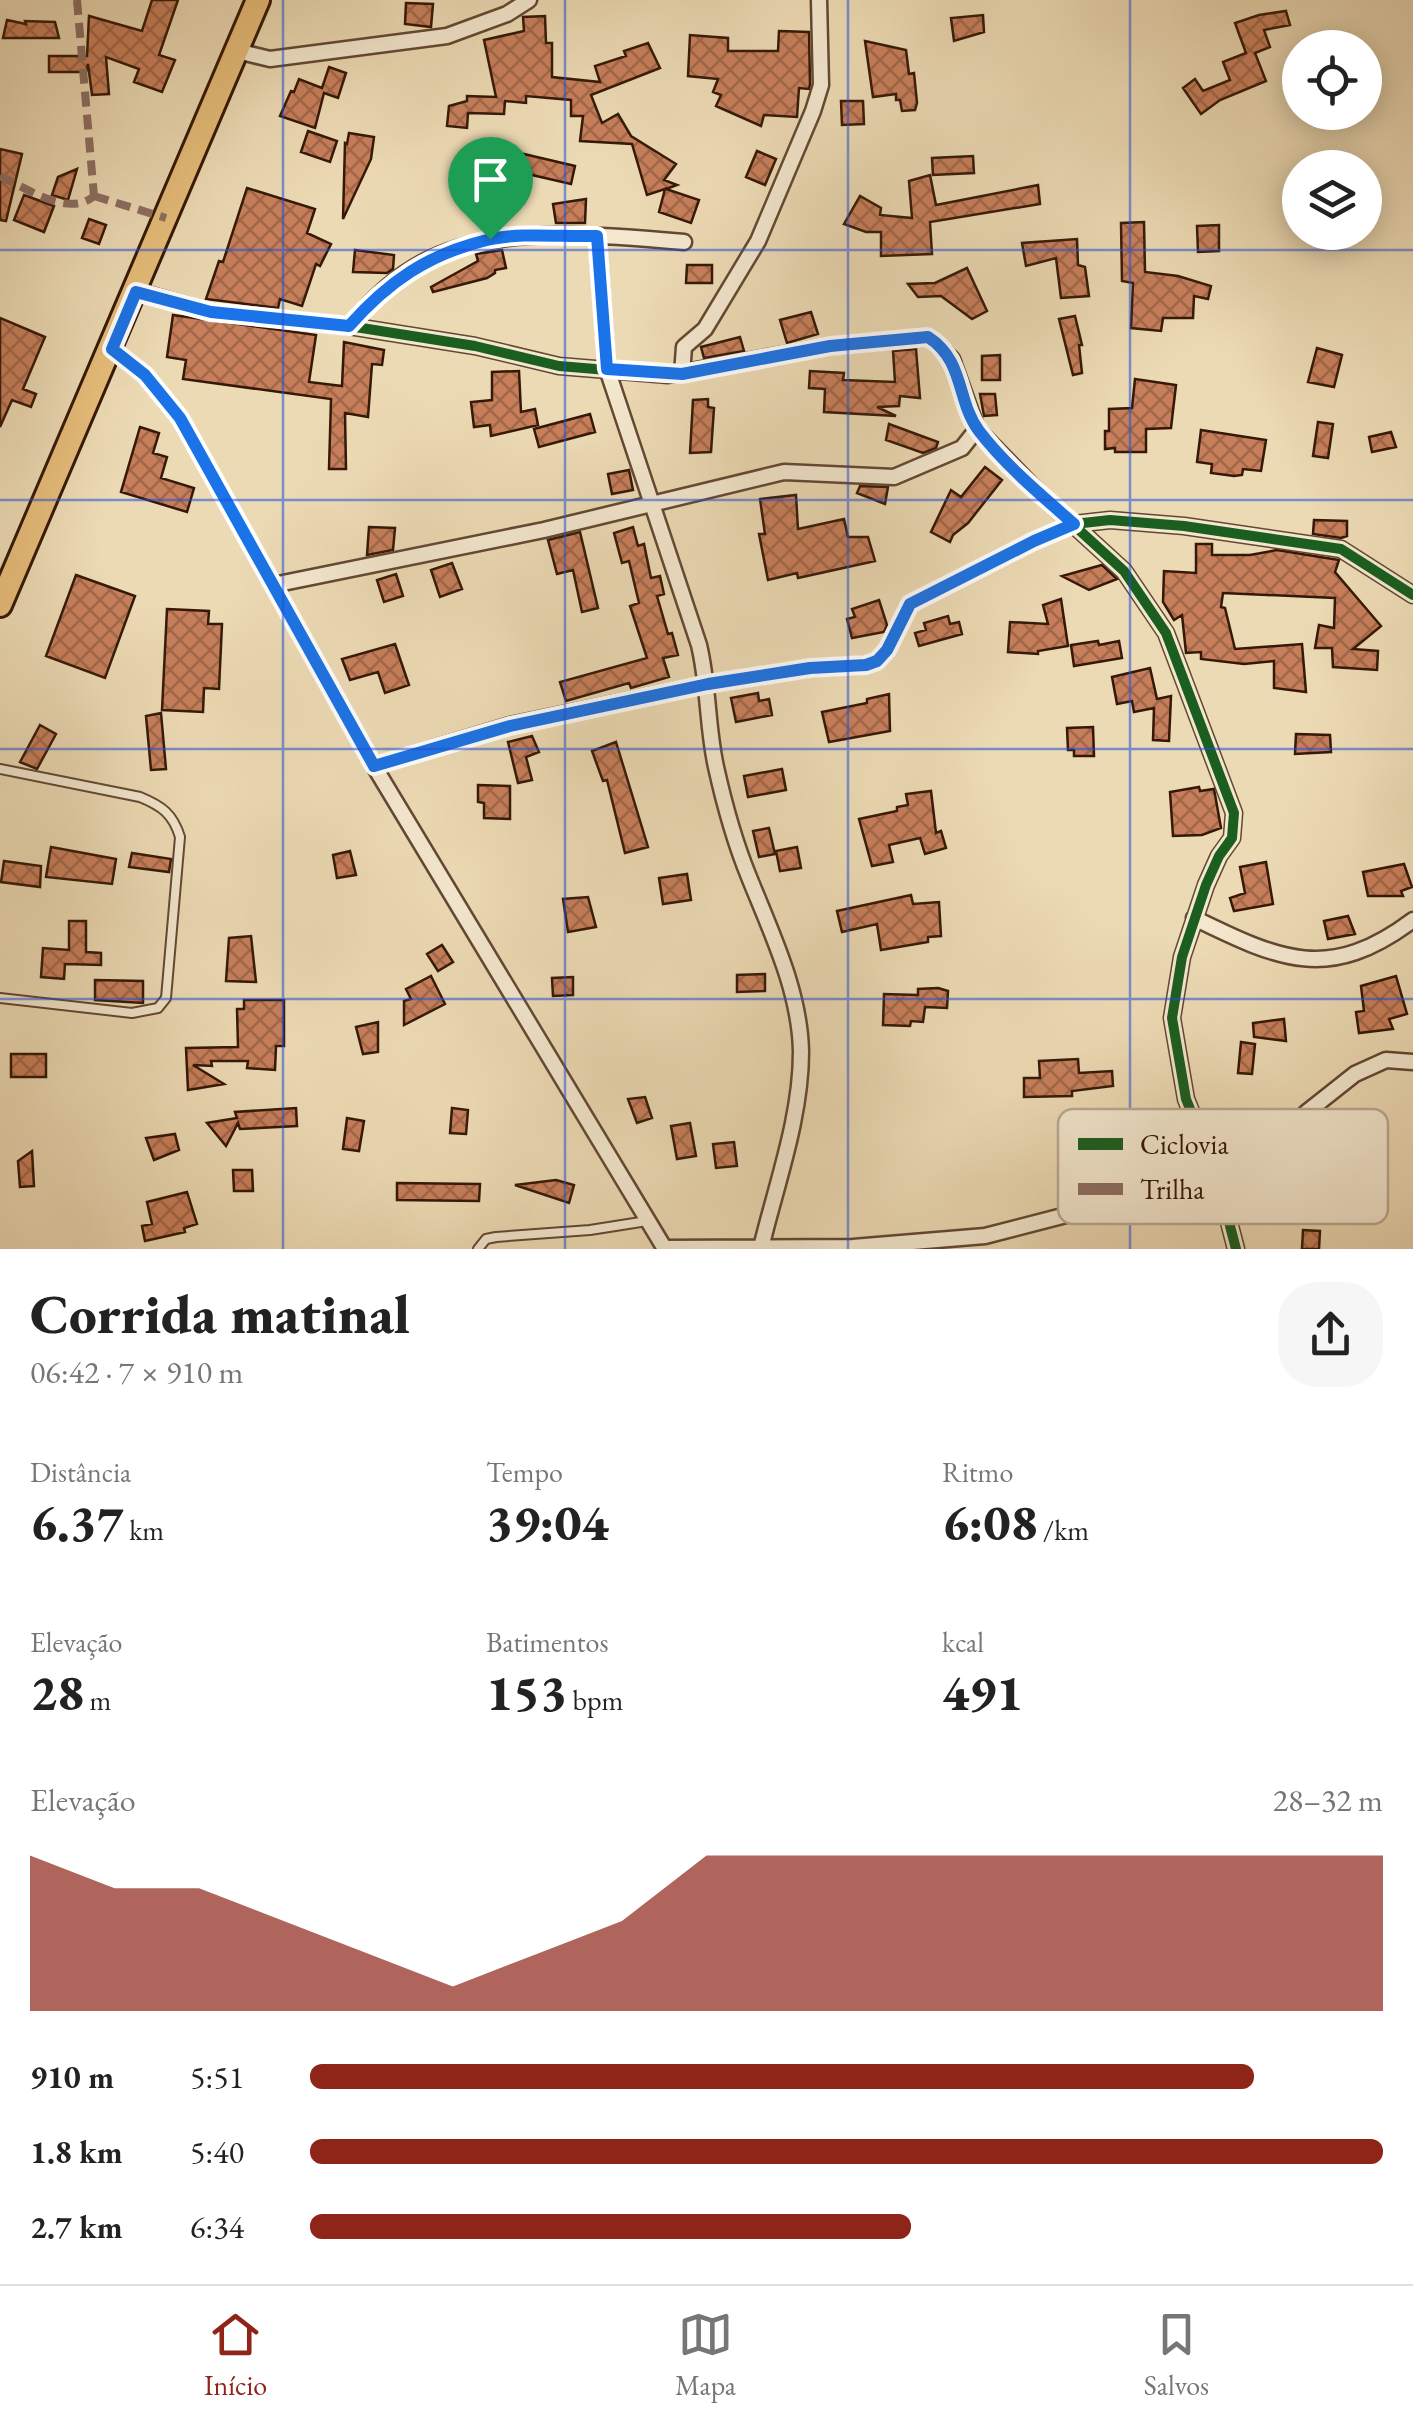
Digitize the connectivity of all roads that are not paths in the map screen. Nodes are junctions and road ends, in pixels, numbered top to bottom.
1 (258, 0) edge
2 (529, 0) edge
3 (819, 0) edge
4 (237, 51) junction
5 (597, 236) junction
6 (684, 242) dead end
7 (136, 292) junction
8 (349, 326) junction
9 (112, 349) junction
10 (607, 369) junction
11 (682, 374) junction
12 (978, 429) junction
13 (650, 504) junction
14 (1074, 524) junction
15 (273, 585) junction
16 (1413, 595) edge
17 (0, 605) edge
18 (708, 684) junction
19 (374, 766) junction
20 (0, 769) edge
21 (1194, 918) junction
22 (1413, 920) edge
23 (0, 998) edge
24 (1413, 1062) edge
25 (1190, 1109) edge
26 (1311, 1109) edge
27 (1058, 1217) edge
28 (647, 1221) junction
29 (1229, 1224) edge
30 (665, 1248) edge
31 (761, 1248) edge
32 (478, 1249) edge
33 (1236, 1249) edge

1 - 4 main road
2 - 4 street
3 - 11 street
4 - 7 main road
5 - 6 street
5 - 8 street
5 - 10 street
7 - 8 street
7 - 9 main road
8 - 10 street
9 - 15 street
9 - 17 main road
10 - 11 street
10 - 13 street
11 - 12 street
12 - 13 street
12 - 14 street
13 - 15 street
13 - 18 street
14 - 16 street
14 - 18 street
14 - 21 street
15 - 19 street
18 - 19 street
18 - 31 street
19 - 28 street
20 - 23 lane
21 - 22 street
21 - 25 street
24 - 26 street
27 - 31 street
28 - 30 street
28 - 32 lane
29 - 33 street
30 - 31 street

